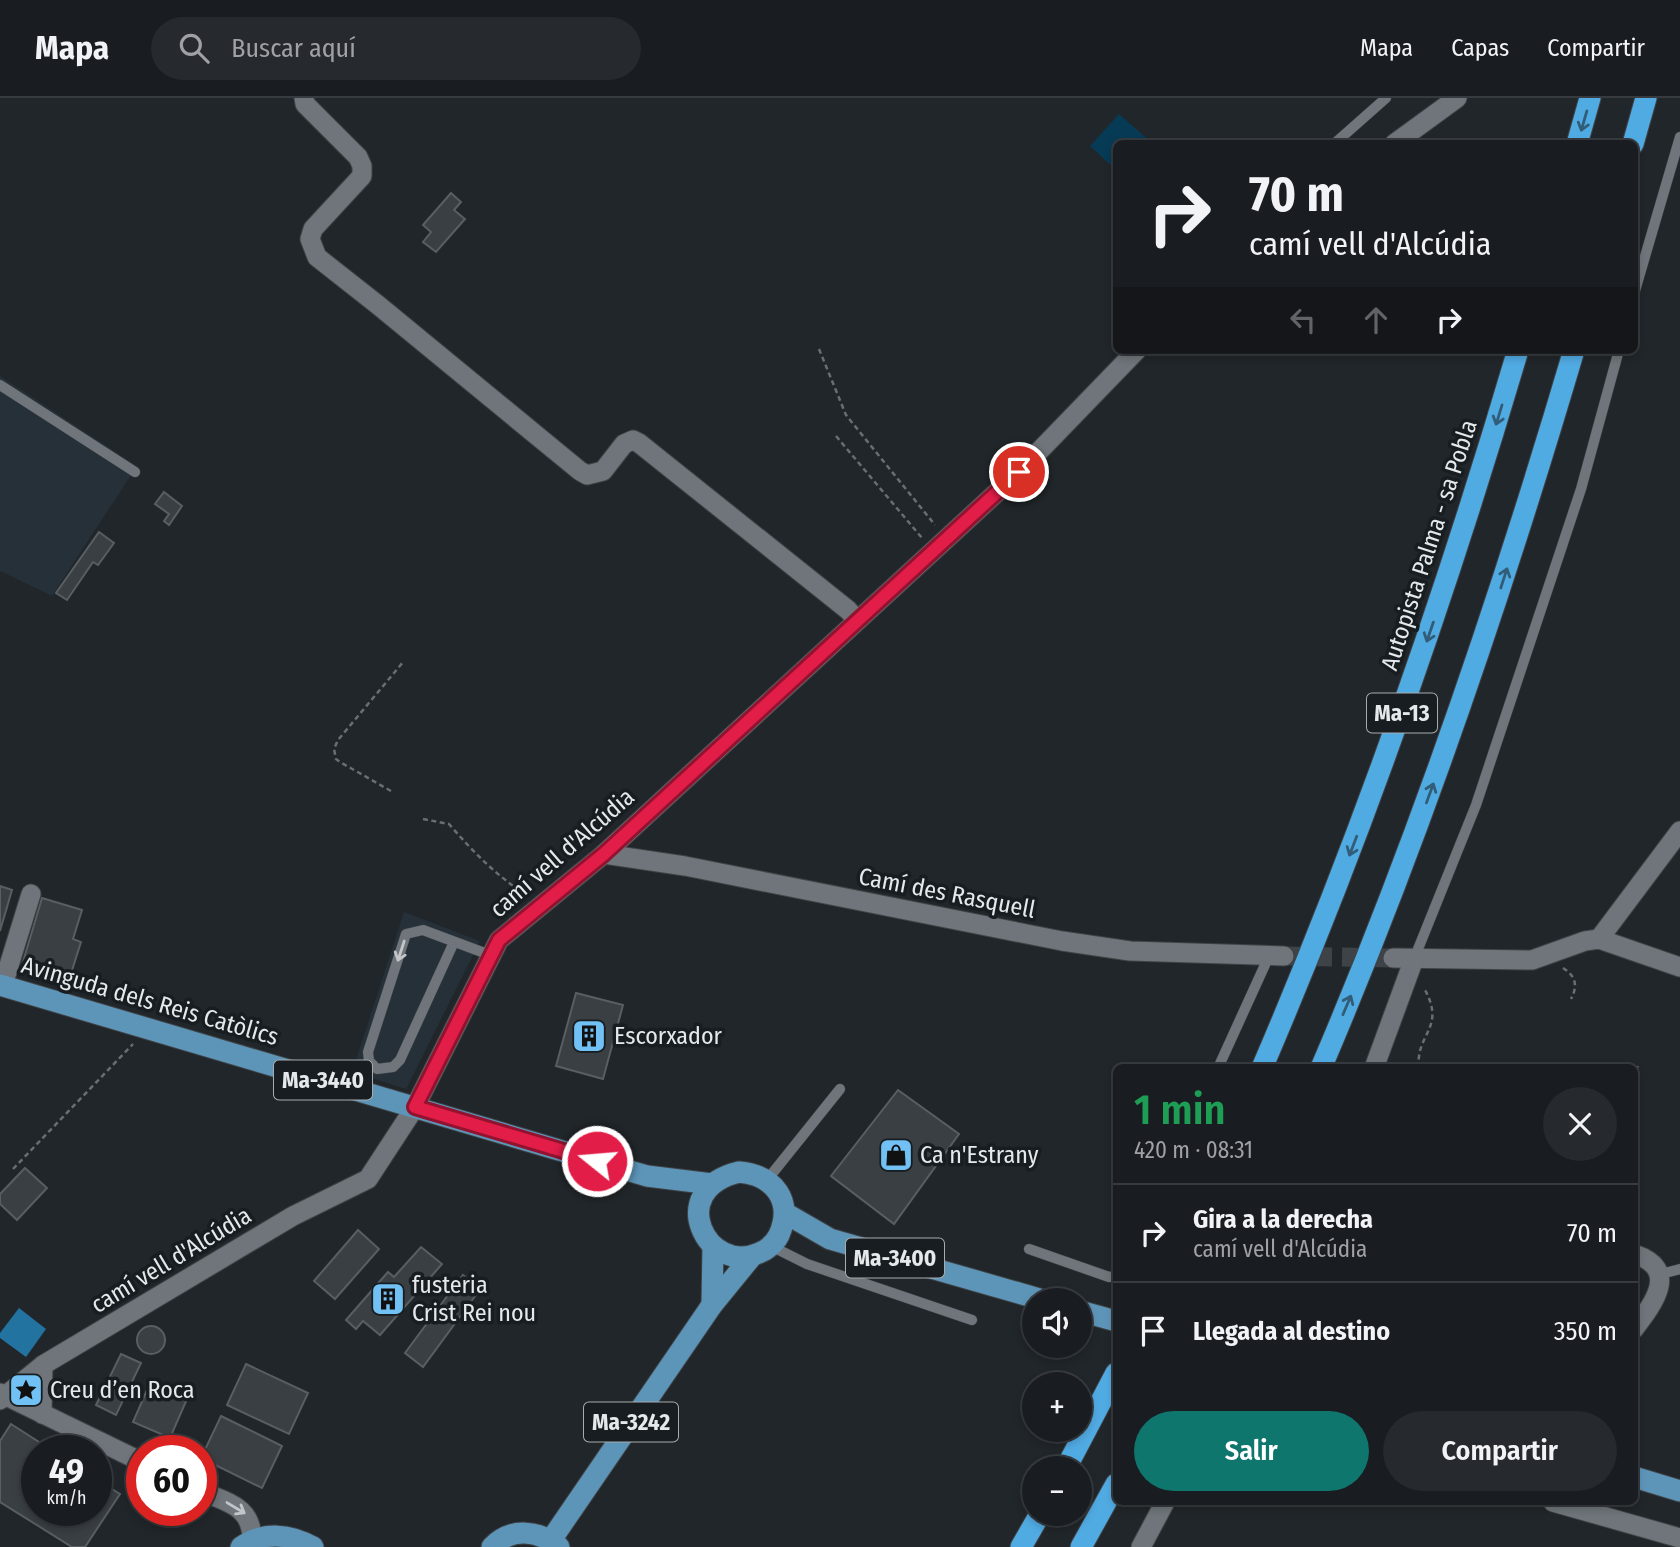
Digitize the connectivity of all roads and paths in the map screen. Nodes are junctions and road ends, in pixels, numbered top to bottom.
1 (304, 98) edge
2 (1386, 98) edge
3 (1457, 98) edge
4 (1590, 98) edge
5 (1646, 98) edge
6 (1680, 137) edge
7 (1339, 140) edge
8 (1399, 140) edge
9 (1578, 140) edge
10 (1634, 140) edge
11 (1638, 280) edge
12 (819, 349) dead end
13 (1133, 354) edge
14 (1517, 354) edge
15 (1573, 354) edge
16 (1618, 354) edge
17 (0, 386) edge
18 (836, 436) dead end
19 (135, 472) dead end
20 (939, 545) junction
21 (857, 620) junction
22 (404, 661) dead end
23 (391, 790) dead end
24 (423, 819) dead end
25 (1680, 831) edge
26 (604, 854) junction
27 (31, 894) dead end
28 (541, 906) junction
29 (1599, 939) junction
30 (454, 942) junction
31 (490, 956) junction
32 (1276, 956) joint
33 (1547, 956) junction
34 (1393, 958) tunnel mouth
35 (1412, 963) junction
36 (1680, 967) edge
37 (1, 985) edge
38 (1571, 999) dead end
39 (145, 1028) junction
40 (1220, 1064) edge
41 (1264, 1064) edge
42 (1323, 1064) edge
43 (1375, 1064) edge
44 (1419, 1064) edge
45 (840, 1089) dead end
46 (415, 1107) junction
47 (13, 1169) dead end
48 (655, 1177) junction
49 (767, 1180) junction
50 (712, 1184) junction
51 (699, 1209) junction
52 (785, 1213) junction
53 (830, 1239) junction
54 (775, 1241) junction
55 (713, 1246) junction
56 (1029, 1249) dead end
57 (752, 1256) junction
58 (1638, 1256) edge
59 (1670, 1271) edge
60 (1113, 1276) edge
61 (1022, 1294) edge
62 (712, 1305) junction
63 (1092, 1314) edge
64 (972, 1320) dead end
65 (1113, 1320) edge
66 (1638, 1324) edge
67 (43, 1364) junction
68 (1113, 1379) edge
69 (1, 1396) edge
70 (42, 1414) junction
71 (126, 1454) edge
72 (1072, 1456) edge
73 (1638, 1478) edge
74 (1113, 1488) edge
75 (1680, 1490) edge
76 (217, 1498) edge
77 (1163, 1505) edge
78 (1564, 1505) edge
79 (1033, 1526) edge
80 (1680, 1538) edge
81 (247, 1543) edge
82 (555, 1543) edge
83 (313, 1547) edge
84 (492, 1547) edge
85 (1021, 1547) edge
86 (1081, 1547) edge
87 (1141, 1547) edge

1 - 21 street
2 - 7 lane
3 - 8 street
4 -> 9 highway
5 - 10 highway
6 - 11 lane
12 - 20 path
13 - 20 street, camí vell d'Alcúdia
14 -> 41 highway, Autopista Palma - sa Pobla / Ma-13
42 -> 15 highway, Ma-13
16 - 35 lane
17 - 19 lane
18 - 20 path
20 - 21 street, camí vell d'Alcúdia
21 - 26 street, camí vell d'Alcúdia
22 - 23 path
24 - 28 path
25 - 29 street
26 - 28 street, camí vell d'Alcúdia
26 - 32 street, Camí des Rasquell
27 - 37 street
28 - 31 street, camí vell d'Alcúdia
29 - 33 street
29 - 36 street
30 -> 30 lane
30 - 31 lane
31 - 46 street, camí vell d'Alcúdia
32 - 40 lane
33 - 35 street
33 - 38 path
34 - 35 street
35 - 43 street
35 - 44 path
37 - 39 main road, Avinguda dels Reis Catòlics / Ma-3440
39 - 46 main road, Avinguda dels Reis Catòlics / Ma-3440
39 - 47 path
45 - 49 lane
46 - 48 main road, Avinguda dels Reis Catòlics / Ma-3440
46 - 67 street, camí vell d'Alcúdia
48 - 50 main road, Ma-3440
48 - 51 main road, Ma-3440
49 - 50 main road
49 - 52 main road
50 - 51 main road
51 - 55 main road
52 - 53 main road, Ma-3400
52 - 54 main road
53 - 54 main road, Ma-3400
53 - 61 main road, Ma-3400
54 - 57 main road
54 - 64 lane
55 - 57 main road
55 - 62 main road
56 - 60 lane
57 - 62 main road, Ma-3242
58 - 59 street
59 - 66 street
62 - 82 main road, Ma-3242
63 - 65 main road
67 - 69 street, camí vell d'Alcúdia
67 - 70 street
68 - 72 highway
69 - 70 street
70 - 71 street
73 - 75 main road
74 - 86 highway
76 -> 81 street
77 - 87 street
78 - 80 street
79 - 85 highway
81 - 83 main road
82 - 84 main road, Ma-3242

